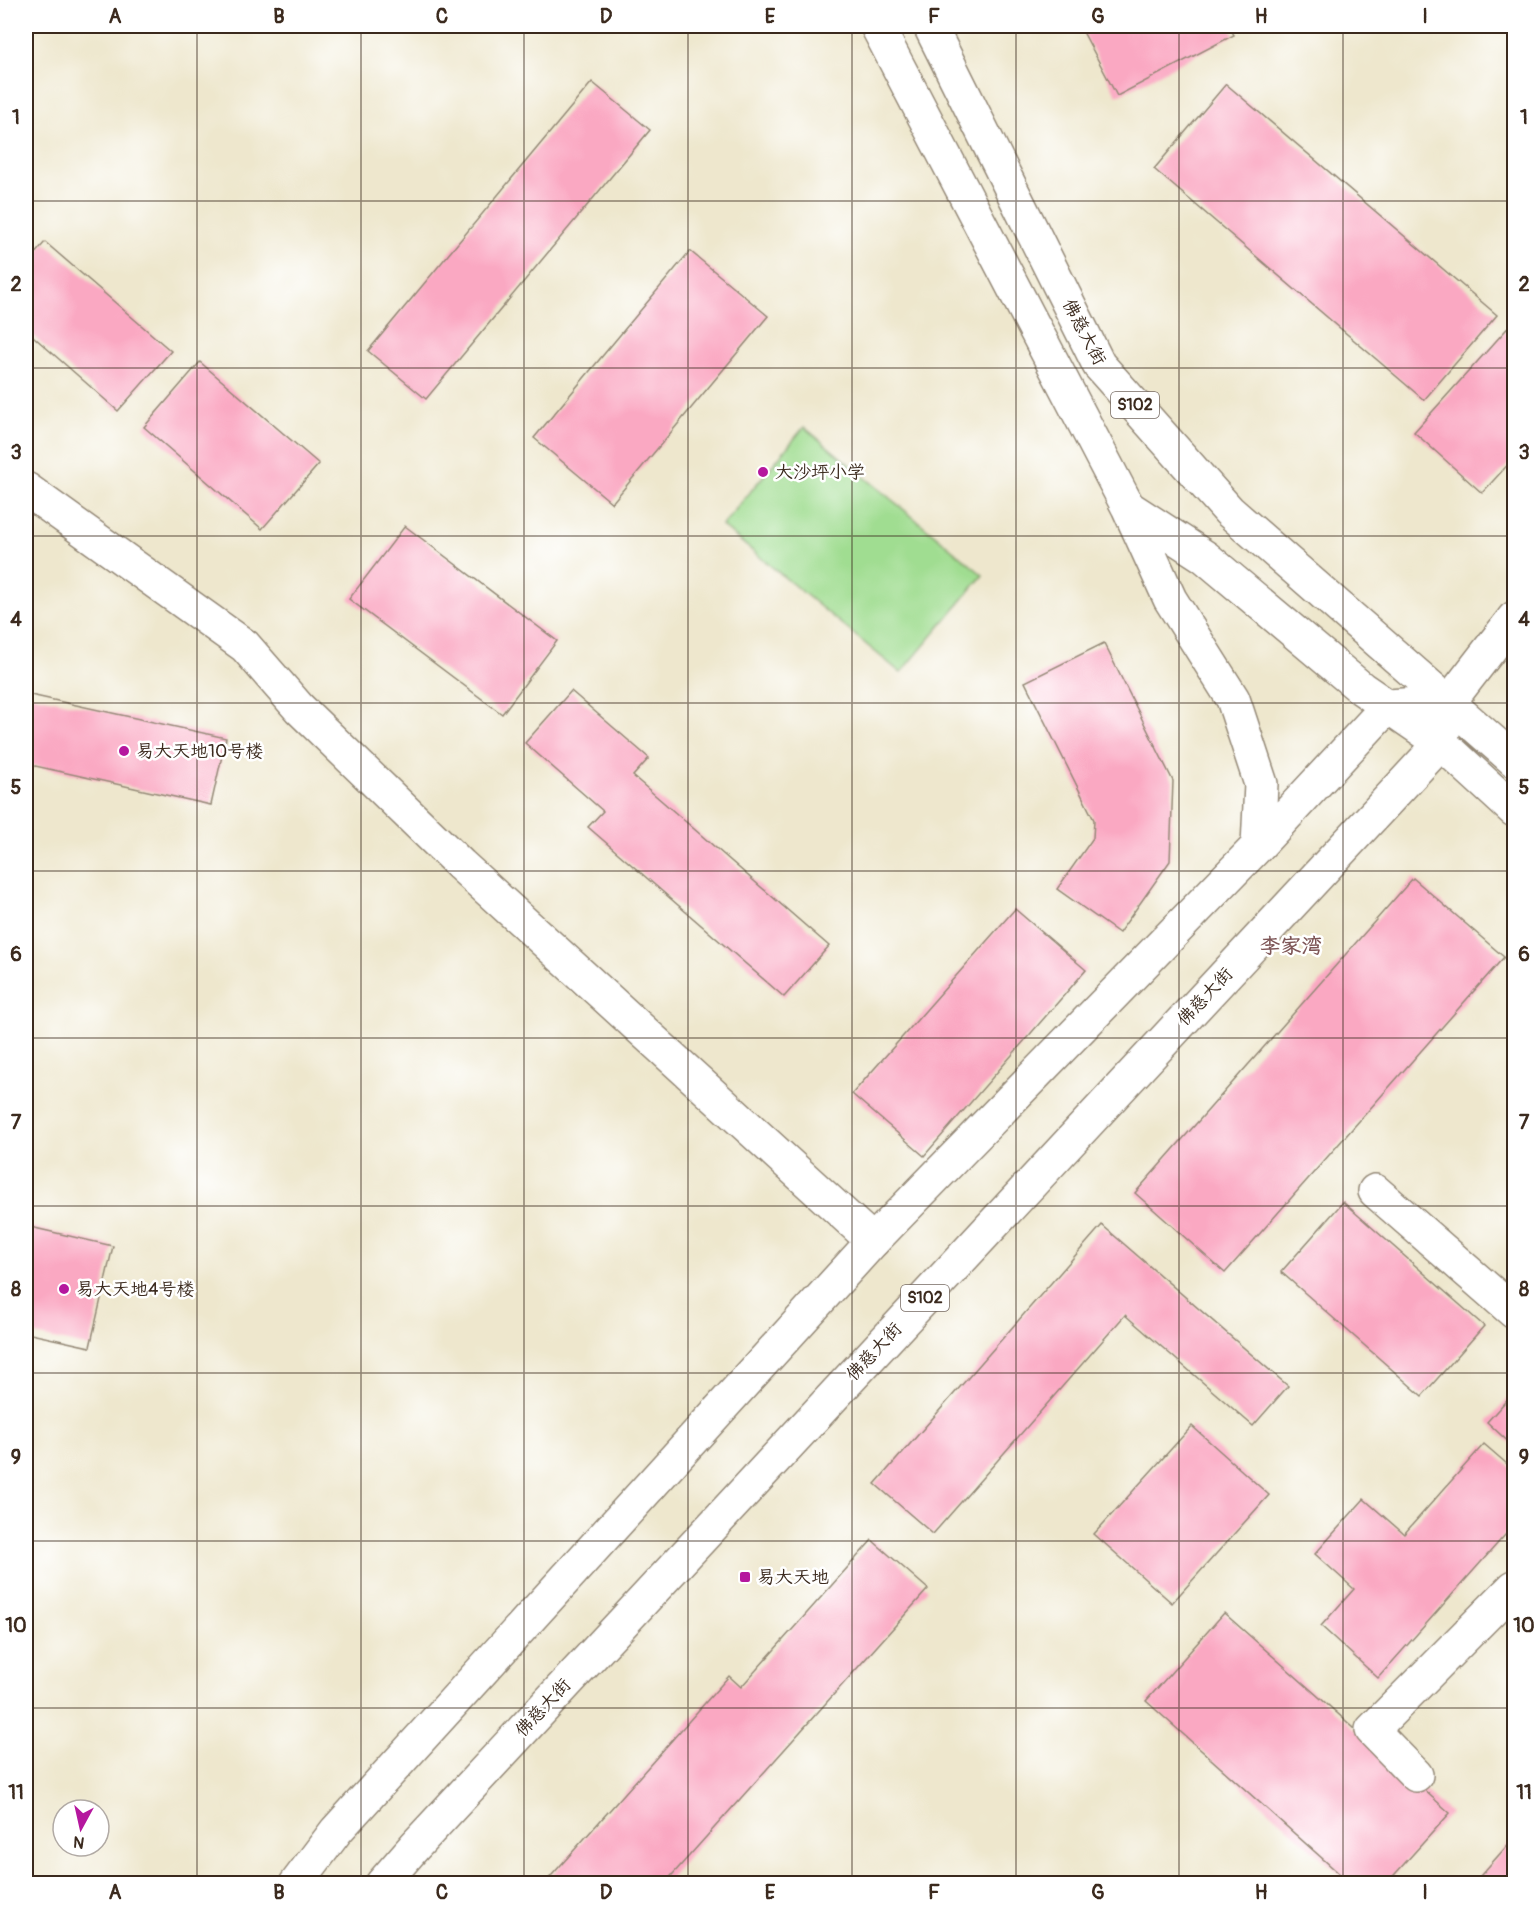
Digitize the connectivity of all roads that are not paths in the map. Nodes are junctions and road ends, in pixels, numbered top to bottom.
1 (877, 26) edge
2 (930, 26) edge
3 (26, 489) edge
4 (1128, 507) junction
5 (1515, 618) edge
6 (1449, 702) junction
7 (1388, 706) junction
8 (1441, 743) junction
9 (1515, 760) edge
10 (1515, 810) edge
11 (1258, 846) junction
12 (1375, 1191) dead end
13 (873, 1241) junction
14 (1515, 1312) edge
15 (1515, 1587) edge
16 (1416, 1775) dead end
17 (296, 1884) edge
18 (382, 1884) edge

1 - 4 main road, S102
2 - 6 main road, 佛慈大街 / S102
3 - 13 main road
4 - 7 main road
4 - 11 main road, S102
5 - 6 main road
6 - 7 main road
6 - 8 main road
6 - 9 main road, 佛慈大街
7 - 8 main road
7 - 11 main road
8 - 10 main road
8 - 18 main road, 佛慈大街 / S102
11 - 13 main road
12 - 14 main road
13 - 17 main road
15 - 16 main road

